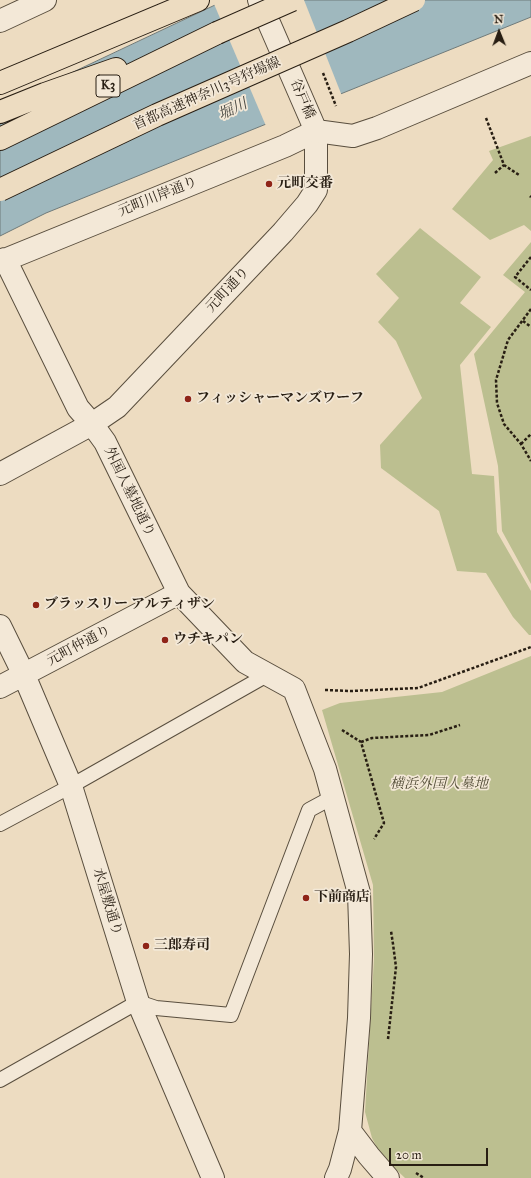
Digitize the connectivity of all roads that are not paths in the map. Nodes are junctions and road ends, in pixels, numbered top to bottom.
1 (45, 0) edge
2 (198, 0) edge
3 (259, 0) edge
4 (292, 0) edge
5 (414, 0) edge
6 (433, 0) edge
7 (0, 20) edge
8 (348, 31) junction
9 (217, 33) junction
10 (531, 63) edge
11 (0, 83) edge
12 (0, 112) edge
13 (316, 131) junction
14 (0, 139) edge
15 (0, 190) edge
16 (3, 260) edge
17 (92, 424) junction
18 (0, 474) edge
19 (180, 593) junction
20 (0, 626) edge
21 (24, 675) junction
22 (267, 675) junction
23 (0, 687) edge
24 (71, 786) junction
25 (333, 797) junction
26 (0, 824) edge
27 (138, 1002) junction
28 (0, 1080) edge
29 (350, 1131) junction
30 (213, 1178) edge
31 (336, 1178) edge
32 (388, 1178) edge

1 - 7 street
2 - 11 highway
3 - 13 street, 谷戸橋, bridge
4 - 9 highway, K3, bridge
5 - 8 highway, 首都高速神奈川3号狩場線, bridge
6 - 8 highway, bridge
8 - 15 highway, 首都高速神奈川3号狩場線, bridge
9 - 12 highway
9 - 14 highway, K3
10 - 13 street
13 - 16 street, 元町川岸通り
13 - 17 street, 元町通り
16 - 17 street, 外国人墓地通り
17 - 18 street, 元町通り
17 - 19 street, 外国人墓地通り
19 - 21 street, 元町仲通り
19 - 22 street, 外国人墓地通り
20 - 21 street, 水屋敷通り
21 - 23 street, 元町仲通り
21 - 24 street, 水屋敷通り
22 - 24 lane
22 - 25 street, 外国人墓地通り
24 - 26 lane
24 - 27 street, 水屋敷通り
25 - 27 lane
25 - 29 street
27 - 28 lane
27 - 30 street, 水屋敷通り
29 - 31 street
29 - 32 street

